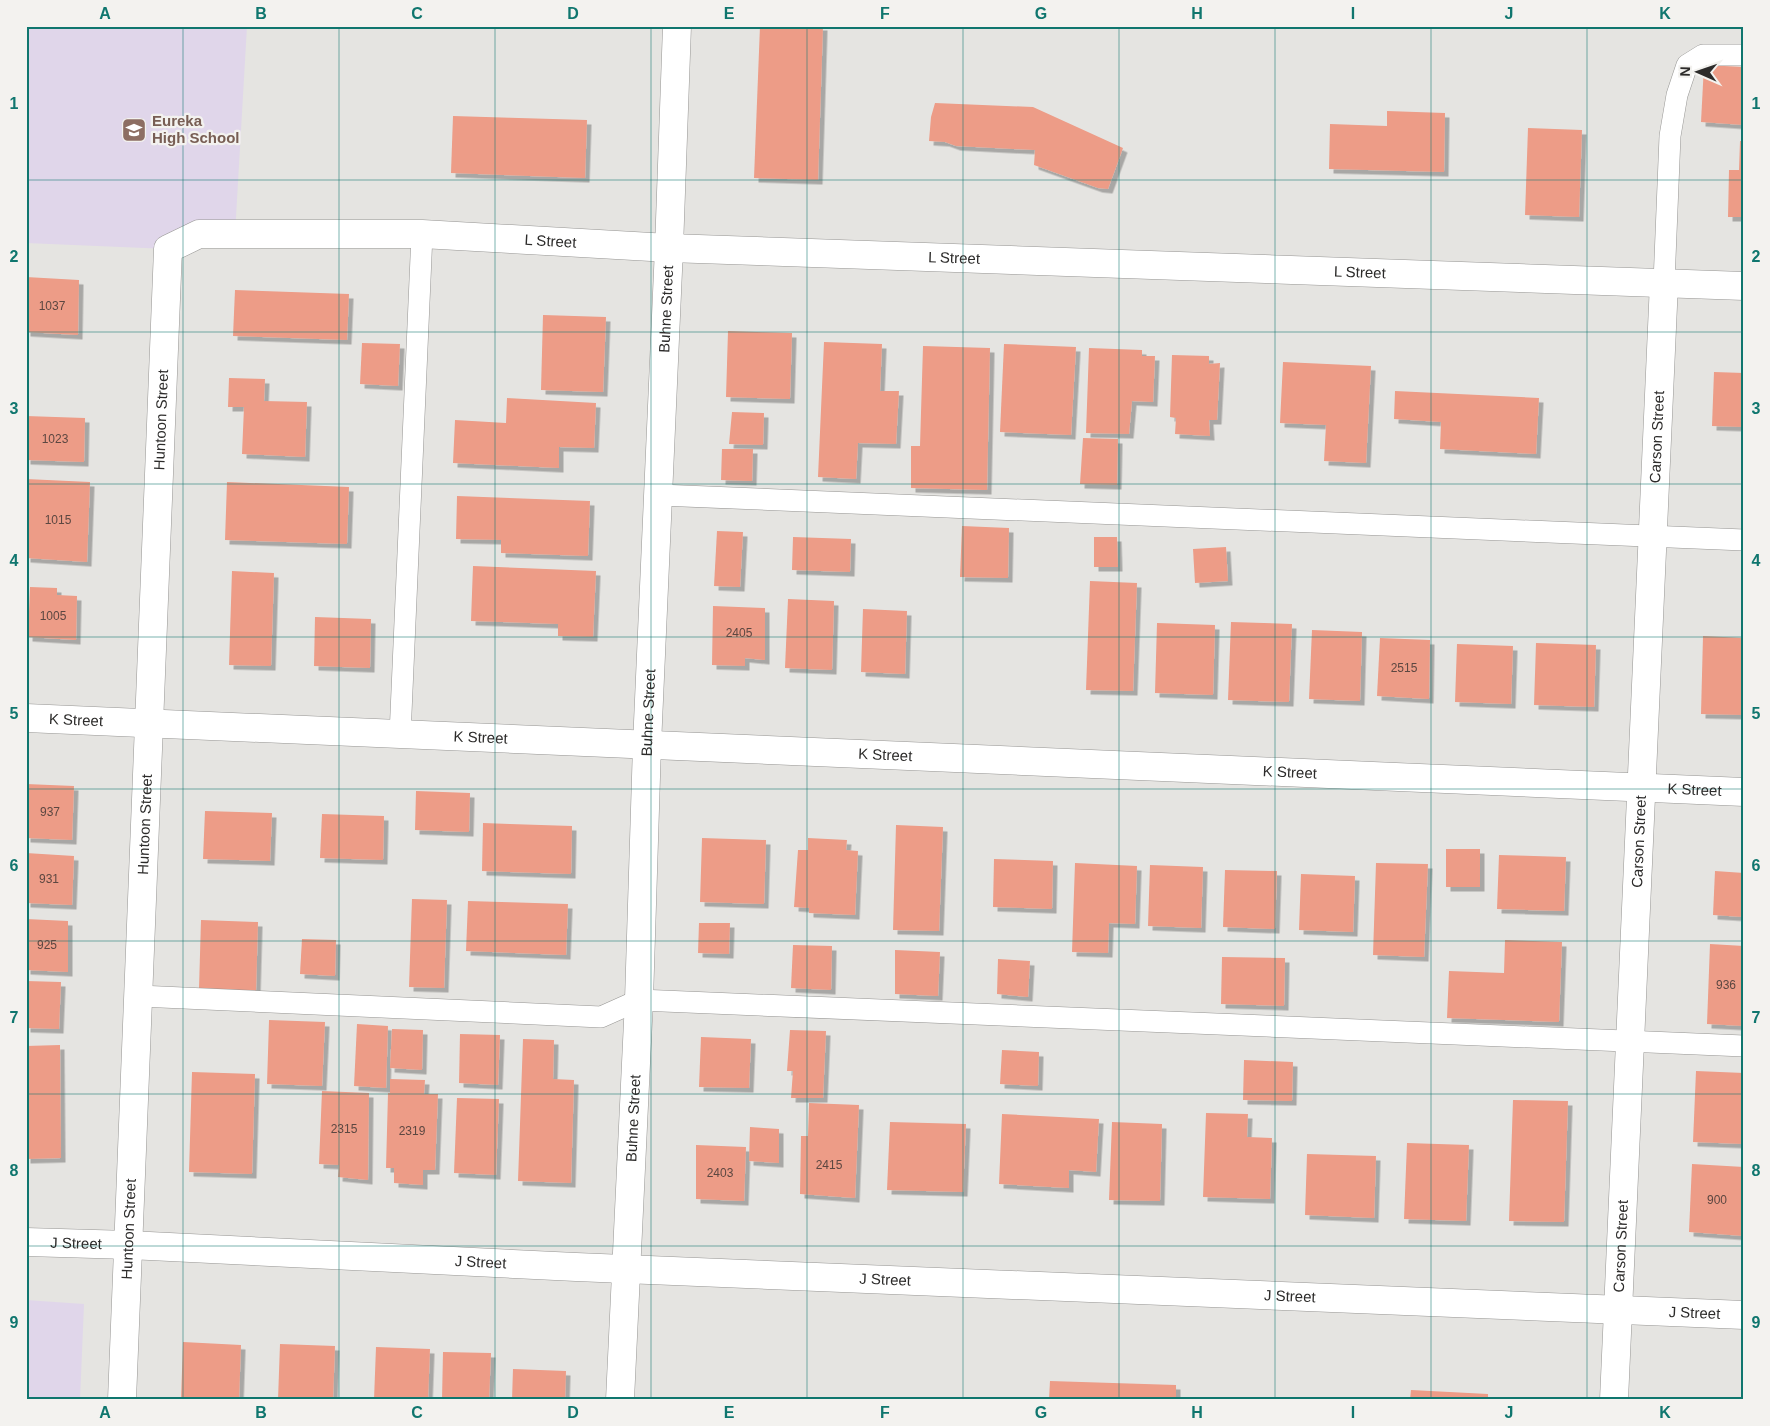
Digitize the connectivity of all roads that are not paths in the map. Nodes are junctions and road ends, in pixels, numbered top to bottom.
1 (677, 26) edge
2 (1744, 55) edge
3 (422, 234) junction
4 (669, 248) junction
5 (168, 249) joint
6 (1664, 283) junction
7 (1744, 286) edge
8 (659, 495) junction
9 (1653, 535) junction
10 (1744, 540) edge
11 (26, 718) edge
12 (149, 724) junction
13 (400, 736) junction
14 (647, 745) junction
15 (1641, 787) junction
16 (1744, 792) edge
17 (139, 996) junction
18 (639, 1000) junction
19 (1630, 1041) junction
20 (1744, 1046) edge
21 (26, 1242) edge
22 (129, 1246) junction
23 (625, 1268) junction
24 (1618, 1309) junction
25 (1744, 1315) edge
26 (122, 1400) edge
27 (620, 1400) edge
28 (1614, 1400) edge

1 - 4 street, Buhne Street
2 - 6 lane
3 - 4 street, L Street
3 - 5 street, L Street
3 - 13 lane
4 - 6 street, L Street
4 - 8 street, Buhne Street
5 - 12 street, Huntoon Street
6 - 7 street, L Street
6 - 9 street, Carson Street
8 - 9 lane
8 - 14 street, Buhne Street
9 - 10 lane
9 - 15 street, Carson Street
11 - 12 street, K Street
12 - 13 street, K Street
12 - 17 street, Huntoon Street
13 - 14 street, K Street
14 - 15 street, K Street
14 - 18 street, Buhne Street
15 - 16 street, K Street
15 - 19 street, Carson Street
17 - 18 lane
17 - 22 street, Huntoon Street
18 - 19 lane
18 - 23 street, Buhne Street
19 - 20 lane
19 - 24 street, Carson Street
21 - 22 street, J Street
22 - 23 street, J Street
22 - 26 street, Huntoon Street
23 - 24 street, J Street
23 - 27 street, Buhne Street
24 - 25 street, J Street
24 - 28 street, Carson Street

